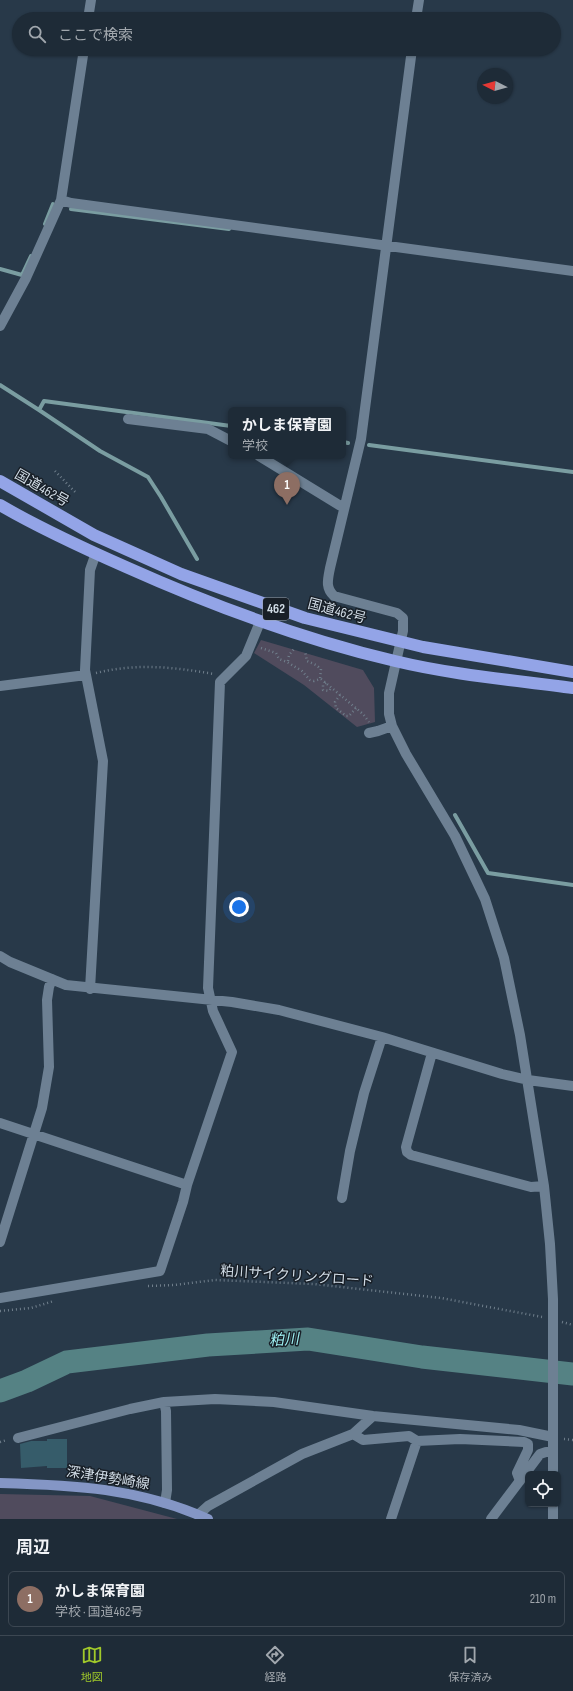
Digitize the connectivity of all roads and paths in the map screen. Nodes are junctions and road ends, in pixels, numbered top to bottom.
1 (91, 0) edge
2 (419, 0) edge
3 (89, 12) edge
4 (417, 12) edge
5 (83, 56) edge
6 (411, 56) edge
7 (61, 200) junction
8 (385, 245) junction
9 (573, 271) edge
10 (0, 326) edge
11 (128, 419) dead end
12 (228, 439) edge
13 (264, 459) edge
14 (55, 471) dead end
15 (0, 481) edge
16 (77, 494) dead end
17 (0, 505) edge
18 (344, 507) junction
19 (96, 553) junction
20 (260, 622) junction
21 (401, 642) junction
22 (263, 644) dead end
23 (294, 648) dead end
24 (304, 651) dead end
25 (288, 661) dead end
26 (396, 661) junction
27 (573, 672) edge
28 (86, 675) junction
29 (224, 678) junction
30 (320, 679) junction
31 (326, 683) junction
32 (0, 686) edge
33 (331, 688) junction
34 (573, 688) edge
35 (340, 695) junction
36 (356, 708) junction
37 (392, 726) junction
38 (370, 728) joint
39 (0, 956) edge
40 (52, 979) junction
41 (90, 989) junction
42 (210, 1000) junction
43 (382, 1037) junction
44 (432, 1052) junction
45 (528, 1080) junction
46 (573, 1086) edge
47 (0, 1123) edge
48 (33, 1134) junction
49 (187, 1185) junction
50 (544, 1186) junction
51 (342, 1198) dead end
52 (0, 1242) edge
53 (141, 1286) dead end
54 (0, 1298) edge
55 (60, 1300) dead end
56 (0, 1311) edge
57 (545, 1318) dead end
58 (557, 1323) junction
59 (573, 1325) edge
60 (164, 1402) junction
61 (373, 1416) junction
62 (353, 1434) junction
63 (556, 1436) junction
64 (18, 1438) dead end
65 (573, 1440) edge
66 (417, 1441) junction
67 (554, 1452) junction
68 (554, 1471) edge
69 (520, 1481) junction
70 (0, 1483) edge
71 (164, 1503) junction
72 (553, 1507) edge
73 (198, 1517) edge
74 (391, 1519) edge
75 (491, 1519) edge
76 (553, 1519) edge

1 - 3 street
2 - 4 street
5 - 7 street
6 - 8 street
7 - 8 street
7 - 10 street
8 - 9 street
8 - 18 street
11 - 12 street
13 - 18 street
14 - 16 path
15 - 21 highway, 国道462号 / 462
17 - 19 highway, 462
18 - 21 street
19 - 20 highway, 462
19 - 28 street
20 - 26 highway, 462
20 - 29 street
21 - 26 street
21 - 27 highway, 国道462号 / 462
22 - 30 path
23 - 25 path
24 - 30 path
26 - 34 highway, 462
26 - 37 street
28 - 29 path
28 - 32 street
28 - 41 street
29 - 42 street
30 - 31 path
31 - 33 path
31 - 33 path
33 - 35 path
35 - 36 path
35 - 36 path
36 - 38 path
37 - 38 street
37 - 45 street
39 - 40 street
40 - 41 street
40 - 48 street
41 - 42 street
42 - 43 street
42 - 49 street
43 - 44 street
43 - 51 street
44 - 45 street
44 - 50 street
45 - 46 street
45 - 50 street
47 - 48 street
48 - 49 street
48 - 52 street
49 - 54 street
50 - 58 street
53 - 57 path, 粕川サイクリングロード
55 - 56 path
58 - 59 path
58 - 63 street
60 - 61 street
60 - 64 street
60 - 71 street
61 - 62 street
61 - 63 street
62 - 66 street
62 - 73 street
63 - 65 path
63 - 67 street
66 - 69 street
66 - 74 street
67 - 68 street
67 - 69 street
69 - 75 street
70 - 71 main road, 深津伊勢崎線
71 - 73 main road, 深津伊勢崎線
72 - 76 street

